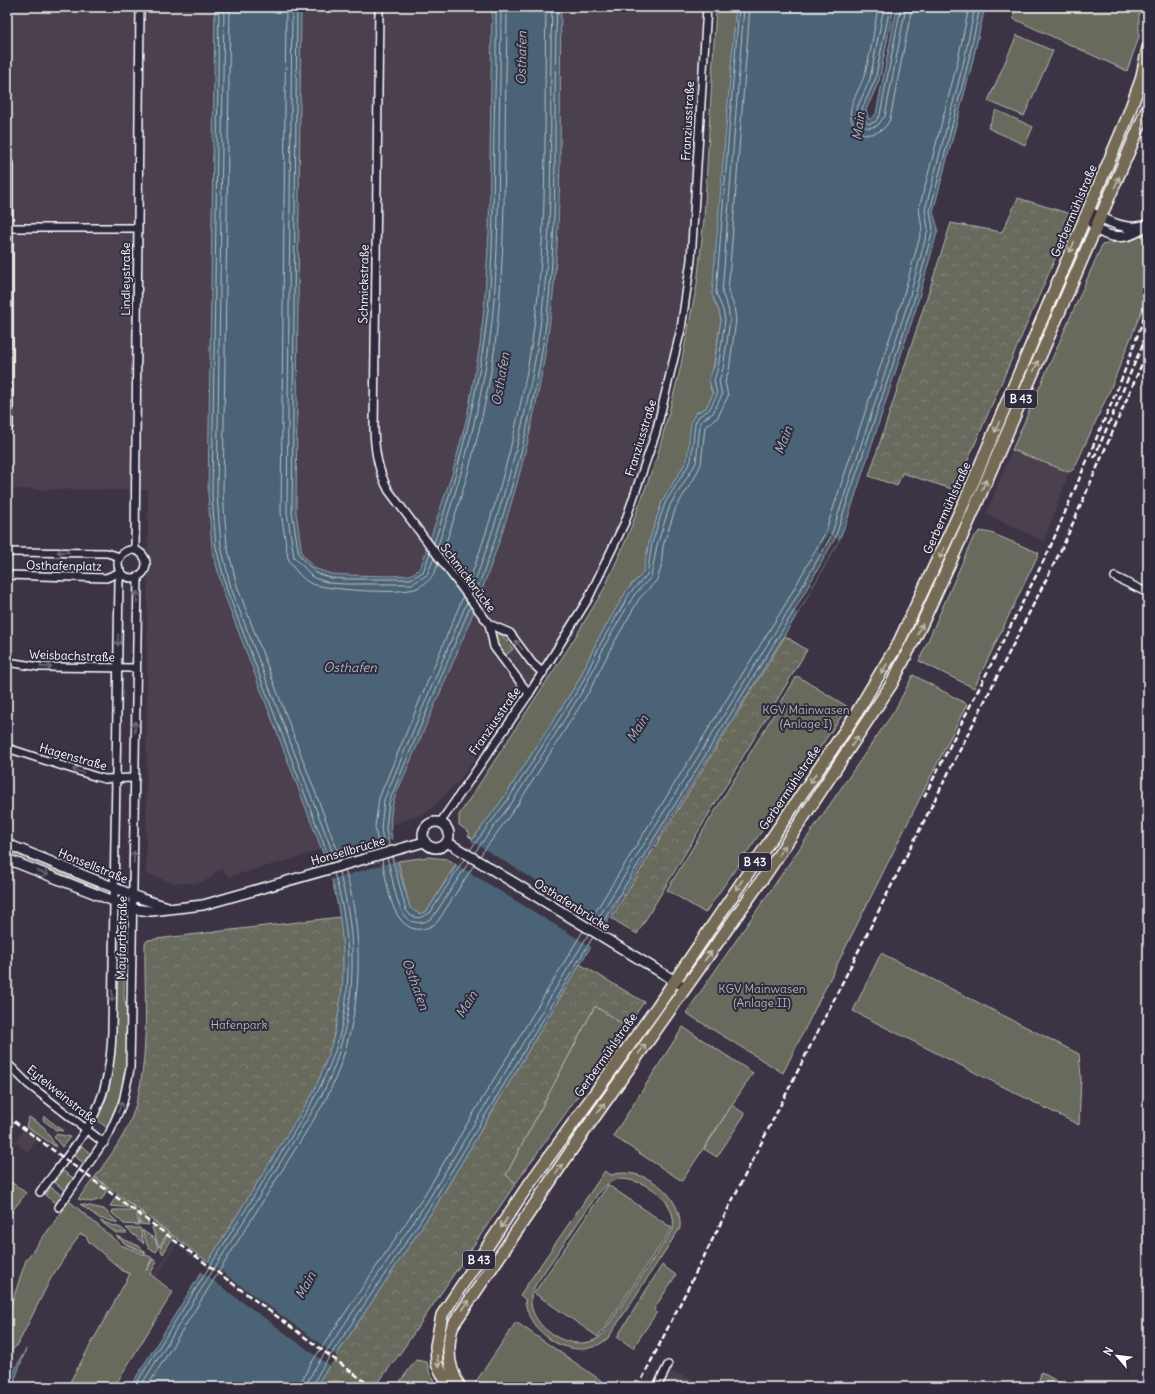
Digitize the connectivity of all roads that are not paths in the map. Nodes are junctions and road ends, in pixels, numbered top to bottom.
1 (140, 7) edge
2 (378, 7) edge
3 (707, 7) edge
4 (1148, 48) edge
5 (1148, 107) edge
6 (7, 164) edge
7 (1088, 211) junction
8 (1101, 217) junction
9 (1148, 225) edge
10 (7, 228) edge
11 (137, 228) junction
12 (1095, 229) junction
13 (7, 425) edge
14 (958, 517) junction
15 (969, 521) junction
16 (429, 545) joint
17 (135, 550) junction
18 (7, 552) edge
19 (120, 557) junction
20 (121, 573) junction
21 (7, 576) edge
22 (138, 577) junction
23 (1115, 577) dead end
24 (1148, 593) edge
25 (489, 624) junction
26 (7, 662) edge
27 (118, 668) junction
28 (136, 668) junction
29 (543, 673) junction
30 (529, 694) junction
31 (7, 748) edge
32 (134, 778) junction
33 (115, 779) junction
34 (440, 823) junction
35 (424, 842) junction
36 (447, 842) junction
37 (7, 844) edge
38 (7, 859) edge
39 (298, 878) joint
40 (113, 887) junction
41 (134, 896) junction
42 (113, 901) junction
43 (171, 908) junction
44 (134, 909) junction
45 (674, 981) junction
46 (685, 987) junction
47 (7, 1063) edge
48 (87, 1130) junction
49 (104, 1142) junction
50 (40, 1192) dead end
51 (59, 1207) dead end
52 (668, 1365) dead end
53 (449, 1387) edge
54 (460, 1387) edge
55 (657, 1387) edge

1 - 11 street, Lindleystraße
2 - 16 street, Schmickstraße
3 - 29 street, Franziusstraße
4 - 7 main road, Gerbermühlstraße / B 43
8 -> 5 main road, Gerbermühlstraße / B 43
6 - 10 main road
7 - 8 street
7 - 12 street
7 -> 14 main road, Gerbermühlstraße / B 43
8 - 9 street
8 - 12 main road, Gerbermühlstraße / B 43
9 - 12 street
10 - 11 street
10 - 13 main road
11 - 17 street, Lindleystraße
15 -> 12 main road, Gerbermühlstraße / B 43
14 - 15 main road
14 -> 45 main road, Gerbermühlstraße / B 43
46 -> 15 main road, Gerbermühlstraße / B 43
16 - 25 street, Schmickbrücke
17 - 19 street
17 - 22 street
19 -> 18 street, Osthafenplatz
19 - 20 street
20 - 21 street, Osthafenplatz
20 - 22 street
20 -> 27 street, Mayfarthstraße
28 -> 22 street, Mayfarthstraße
23 - 24 street
29 -> 25 street
25 - 30 street
26 -> 27 street, Weisbachstraße
27 - 28 street, Weisbachstraße
27 - 33 street, Mayfarthstraße
32 -> 28 street, Mayfarthstraße
29 - 30 street, Franziusstraße
30 - 34 street, Franziusstraße
33 -> 31 street, Hagenstraße
32 - 33 street, Hagenstraße
41 -> 32 street, Mayfarthstraße
33 - 40 street, Mayfarthstraße
34 - 35 street, Franziusstraße
34 - 36 street
35 - 36 street
35 - 39 street, Honsellbrücke
36 - 45 street, Osthafenbrücke
37 - 40 street, Honsellstraße
38 -> 42 street, Honsellstraße
39 - 43 street, Honsellstraße
40 - 41 street, Honsellstraße
40 - 42 street, Mayfarthstraße
41 - 43 street, Honsellstraße
41 - 44 street, Mayfarthstraße
42 - 44 street, Honsellstraße
42 -> 48 street, Mayfarthstraße
43 - 44 street, Honsellstraße
49 -> 44 street, Mayfarthstraße
45 - 46 street, Osthafenbrücke
45 -> 53 main road, Gerbermühlstraße / B 43
54 -> 46 main road, Gerbermühlstraße / B 43
47 - 48 street, Eytelweinstraße
48 - 49 street, Eytelweinstraße
48 - 50 street, Mayfarthstraße
49 - 51 street, Mayfarthstraße
52 - 55 street

